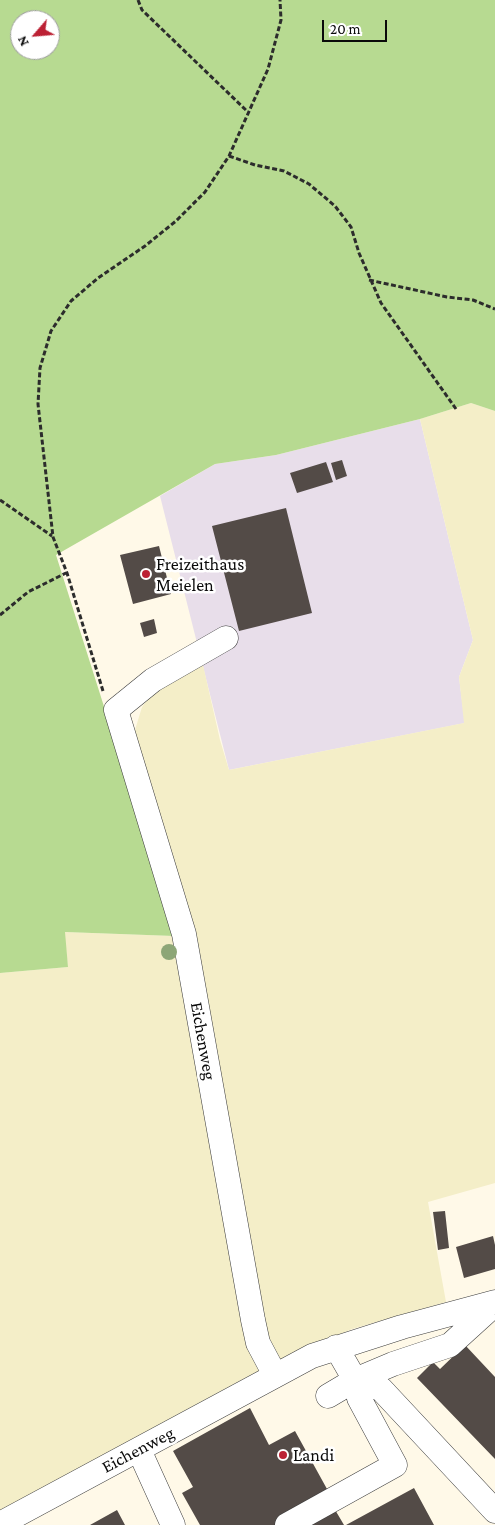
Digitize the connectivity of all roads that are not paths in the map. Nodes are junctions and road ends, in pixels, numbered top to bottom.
1 (226, 638) dead end
2 (495, 1303) edge
3 (336, 1348) junction
4 (275, 1375) junction
5 (355, 1380) junction
6 (328, 1396) dead end
7 (139, 1450) junction
8 (495, 1511) edge
9 (0, 1524) edge
10 (173, 1525) edge
11 (287, 1525) edge

1 - 4 street, Eichenweg
2 - 3 street, Eichenweg
2 - 5 street
3 - 4 street, Eichenweg
3 - 5 street
4 - 7 street, Eichenweg
5 - 6 street
5 - 8 street
5 - 11 street
7 - 9 street, Eichenweg
7 - 10 street

